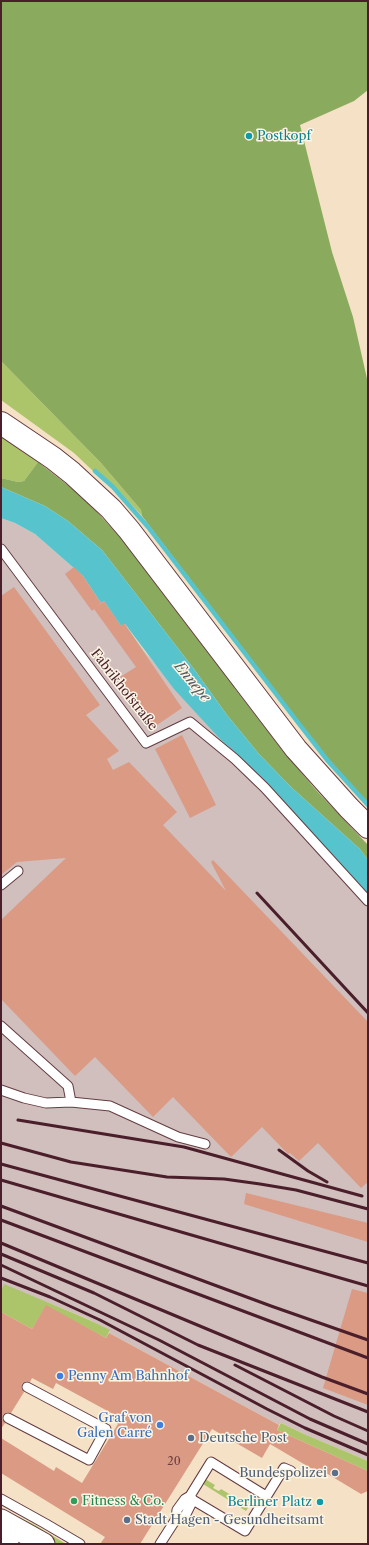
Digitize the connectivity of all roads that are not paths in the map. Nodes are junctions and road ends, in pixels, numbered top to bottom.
1 (1, 423) edge
2 (1, 549) edge
3 (368, 827) edge
4 (18, 871) dead end
5 (1, 885) edge
6 (368, 901) edge
7 (1, 1026) edge
8 (1, 1090) edge
9 (71, 1102) junction
10 (205, 1144) dead end
11 (27, 1387) dead end
12 (8, 1418) dead end
13 (290, 1471) dead end
14 (266, 1496) junction
15 (192, 1498) junction
16 (1, 1499) edge
17 (1, 1520) edge
18 (1, 1540) edge
19 (8, 1544) edge
20 (44, 1544) edge
21 (80, 1544) edge
22 (160, 1544) edge

1 - 3 main road
2 - 6 lane, Fabrikhofstraße
4 - 5 lane
7 - 9 lane
8 - 9 lane
9 - 10 lane
11 - 12 lane
13 - 14 lane
14 - 15 lane
14 - 15 lane
15 - 22 lane
16 - 21 lane
17 - 20 street
18 - 19 street

